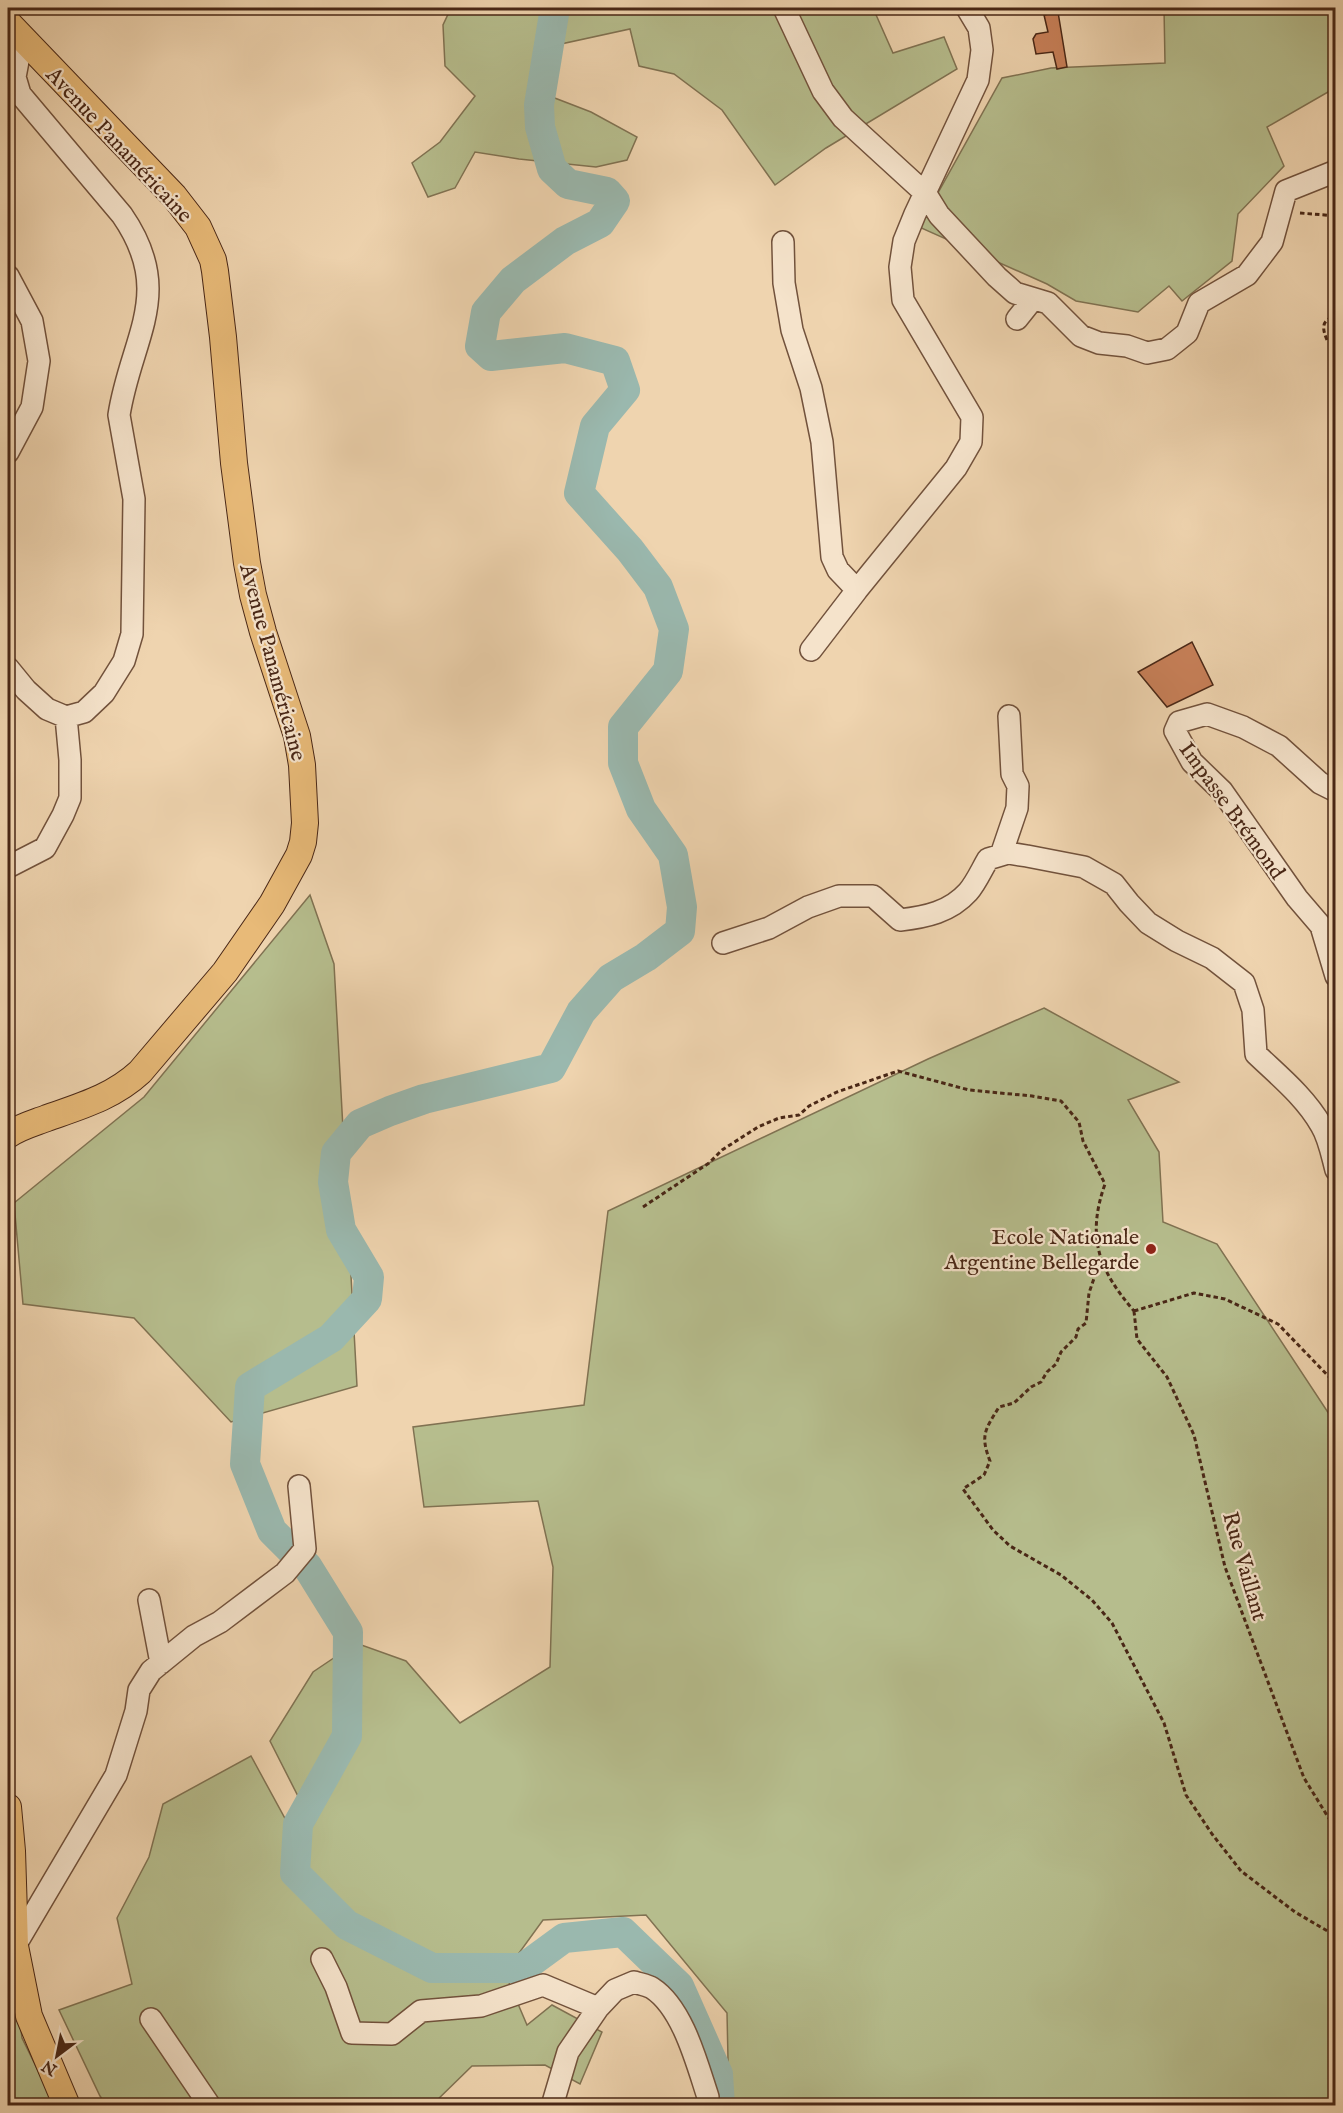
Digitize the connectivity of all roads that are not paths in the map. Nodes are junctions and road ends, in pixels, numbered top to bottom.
1 (784, 8) edge
2 (967, 8) edge
3 (15, 25) edge
4 (1335, 171) edge
5 (926, 194) junction
6 (783, 242) dead end
7 (8, 276) edge
8 (1033, 299) junction
9 (1017, 319) dead end
10 (8, 452) edge
11 (857, 590) junction
12 (811, 650) dead end
13 (8, 668) edge
14 (1009, 716) dead end
15 (66, 717) junction
16 (1335, 791) edge
17 (1001, 855) junction
18 (8, 867) edge
19 (723, 943) dead end
20 (1335, 976) edge
21 (8, 1135) edge
22 (1335, 1170) edge
23 (299, 1486) dead end
24 (149, 1600) dead end
25 (161, 1663) junction
26 (8, 1807) edge
27 (15, 1946) junction
28 (322, 1959) dead end
29 (598, 2008) junction
30 (152, 2019) dead end
31 (67, 2106) edge
32 (210, 2106) edge
33 (552, 2106) edge
34 (707, 2106) edge

1 - 5 street
2 - 5 street
3 - 15 street
3 - 21 main road, Avenue Panaméricaine
4 - 8 street
5 - 8 street
5 - 11 street
6 - 11 street
7 - 10 street
8 - 9 street
11 - 12 street
13 - 15 street
14 - 17 street
15 - 18 street
16 - 20 street, Impasse Brémond
17 - 19 street
17 - 22 street
23 - 25 street
24 - 25 street
25 - 27 street
26 - 27 main road
27 - 31 main road
28 - 29 street
29 - 33 street
29 - 34 street
30 - 32 street

